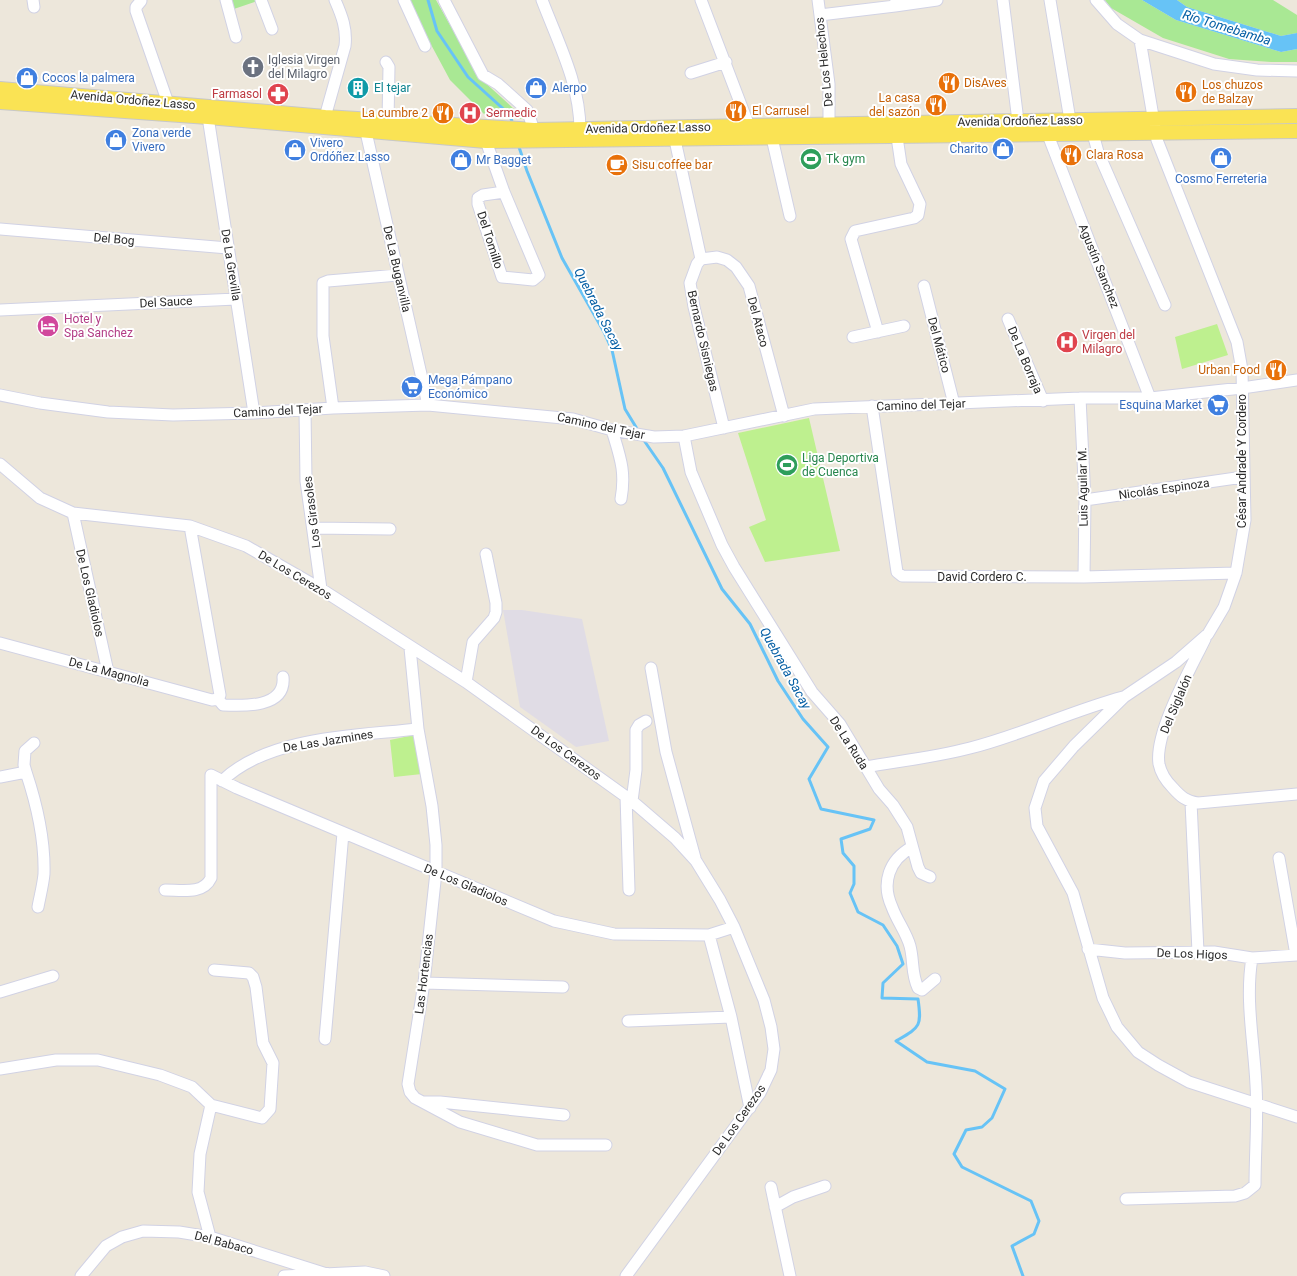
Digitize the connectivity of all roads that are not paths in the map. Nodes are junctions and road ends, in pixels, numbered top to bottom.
1 (226, 0) edge
2 (261, 0) edge
3 (335, 0) edge
4 (404, 0) edge
5 (444, 0) edge
6 (542, 0) edge
7 (701, 0) edge
8 (818, 0) edge
9 (937, 0) edge
10 (1003, 0) edge
11 (1050, 0) edge
12 (1096, 0) edge
13 (141, 1) edge
14 (896, 3) edge
15 (820, 15) junction
16 (272, 29) dead end
17 (236, 37) dead end
18 (1140, 40) junction
19 (425, 46) dead end
20 (386, 62) dead end
21 (726, 62) junction
22 (1297, 71) edge
23 (691, 74) dead end
24 (0, 89) edge
25 (0, 102) edge
26 (168, 104) junction
27 (1297, 116) edge
28 (325, 117) junction
29 (208, 118) junction
30 (1154, 119) junction
31 (1070, 120) junction
32 (388, 121) junction
33 (1018, 121) junction
34 (829, 124) junction
35 (750, 126) junction
36 (580, 130) junction
37 (366, 132) junction
38 (1297, 132) edge
39 (1155, 133) junction
40 (1092, 134) junction
41 (1048, 135) junction
42 (537, 136) junction
43 (492, 137) junction
44 (897, 137) junction
45 (772, 138) junction
46 (675, 140) junction
47 (504, 192) junction
48 (790, 216) dead end
49 (0, 229) edge
50 (228, 248) junction
51 (701, 259) junction
52 (398, 275) junction
53 (924, 286) dead end
54 (236, 299) junction
55 (1165, 305) dead end
56 (0, 310) edge
57 (1008, 319) dead end
58 (904, 326) dead end
59 (878, 332) junction
60 (853, 337) dead end
61 (1296, 381) edge
62 (1242, 388) junction
63 (0, 394) edge
64 (1080, 398) junction
65 (1150, 398) junction
66 (1043, 401) junction
67 (954, 404) junction
68 (428, 406) junction
69 (872, 406) junction
70 (333, 408) junction
71 (305, 410) junction
72 (254, 413) junction
73 (784, 416) junction
74 (724, 428) junction
75 (617, 431) junction
76 (684, 436) junction
77 (0, 464) edge
78 (1243, 477) junction
79 (621, 499) dead end
80 (1085, 500) junction
81 (73, 513) junction
82 (190, 526) junction
83 (314, 528) junction
84 (390, 529) dead end
85 (486, 554) dead end
86 (1236, 573) junction
87 (1084, 577) junction
88 (320, 590) junction
89 (1208, 634) junction
90 (0, 643) edge
91 (410, 648) junction
92 (651, 668) dead end
93 (108, 672) junction
94 (283, 677) dead end
95 (466, 682) junction
96 (1124, 697) junction
97 (218, 699) junction
98 (646, 721) dead end
99 (418, 729) junction
100 (34, 743) dead end
101 (865, 767) junction
102 (26, 772) junction
103 (0, 777) edge
104 (222, 781) junction
105 (1297, 794) edge
106 (629, 799) junction
107 (1191, 802) junction
108 (343, 832) junction
109 (912, 847) junction
110 (1279, 858) dead end
111 (696, 861) junction
112 (436, 872) junction
113 (930, 876) dead end
114 (165, 890) dead end
115 (629, 890) dead end
116 (38, 907) dead end
117 (734, 927) junction
118 (709, 935) junction
119 (1088, 949) junction
120 (1198, 952) junction
121 (1296, 955) edge
122 (1252, 958) junction
123 (214, 970) dead end
124 (52, 976) dead end
125 (935, 979) dead end
126 (424, 983) junction
127 (563, 987) dead end
128 (0, 992) edge
129 (731, 1017) junction
130 (628, 1021) dead end
131 (325, 1039) dead end
132 (0, 1069) edge
133 (422, 1102) junction
134 (1256, 1103) junction
135 (211, 1105) junction
136 (750, 1108) junction
137 (564, 1115) dead end
138 (1297, 1117) edge
139 (606, 1145) dead end
140 (825, 1186) dead end
141 (771, 1187) dead end
142 (1126, 1199) dead end
143 (775, 1207) junction
144 (210, 1237) junction
145 (330, 1275) edge
146 (81, 1276) edge
147 (284, 1276) edge
148 (384, 1276) edge
149 (626, 1276) edge
150 (790, 1276) edge

1 - 17 street
2 - 16 street
3 - 28 street
4 - 19 street
5 - 42 street
6 - 36 street
7 - 21 street
8 - 15 street, De Los Helechos
9 - 14 street
10 - 33 street
11 - 31 street
12 - 18 street
13 - 26 street
14 - 15 street
15 - 34 street, De Los Helechos
18 - 22 street
18 - 30 street, César Andrade Y Cordero
20 - 32 street
21 - 23 street
21 - 35 street
24 - 26 main road, Avenida Ordoñez Lasso
25 - 29 main road, Avenida Ordoñez Lasso
26 - 28 main road, Avenida Ordoñez Lasso
27 - 30 main road, Avenida Ordoñez Lasso
28 - 32 main road, Avenida Ordoñez Lasso
29 - 37 main road, Avenida Ordoñez Lasso
29 - 50 street, De La Grevilla
30 - 31 main road, Avenida Ordoñez Lasso
30 - 39 street, César Andrade Y Cordero
31 - 33 main road, Avenida Ordoñez Lasso
32 - 43 main road, Avenida Ordoñez Lasso
33 - 34 main road, Avenida Ordoñez Lasso
34 - 35 main road, Avenida Ordoñez Lasso
35 - 36 main road, Avenida Ordoñez Lasso
36 - 42 main road, Avenida Ordoñez Lasso
37 - 43 main road, Avenida Ordoñez Lasso
37 - 52 street, De La Buganvilla
38 - 39 main road, Avenida Ordoñez Lasso
39 - 40 main road, Avenida Ordoñez Lasso
39 - 62 street, César Andrade Y Cordero
40 - 41 main road, Avenida Ordoñez Lasso
40 - 55 street
41 - 44 main road, Avenida Ordoñez Lasso
41 - 65 street, Agustín Sanchez
42 - 43 main road, Avenida Ordoñez Lasso
42 - 46 main road, Avenida Ordoñez Lasso
43 - 47 street, Del Tomillo
44 - 45 main road, Avenida Ordoñez Lasso
44 - 59 street
45 - 46 main road, Avenida Ordoñez Lasso
45 - 48 street
46 - 51 street
47 - 47 street, Del Tomillo
49 - 50 street, Del Bog
50 - 54 street, De La Grevilla
51 - 73 street, Del Ataco
51 - 74 street, Bernardo Sisniegas
52 - 68 street, De La Buganvilla
52 - 70 street
53 - 67 street, Del Mático
54 - 56 street, Del Sauce
54 - 72 street, De La Grevilla
57 - 66 street, De La Borraja
58 - 59 street
59 - 60 street
61 - 62 street, Camino del Tejar
62 - 65 street, Camino del Tejar
62 - 78 street, César Andrade Y Cordero
63 - 72 street, Camino del Tejar
64 - 65 street, Camino del Tejar
64 - 66 street, Camino del Tejar
64 - 80 street, Luis Aguilar M.
66 - 67 street, Camino del Tejar
67 - 69 street, Camino del Tejar
68 - 70 street, Camino del Tejar
68 - 75 street, Camino del Tejar
69 - 73 street, Camino del Tejar
69 - 87 street, David Cordero C.
70 - 71 street, Camino del Tejar
71 - 72 street, Camino del Tejar
71 - 83 street, Los Girasoles
73 - 74 street, Camino del Tejar
74 - 76 street, Camino del Tejar
75 - 76 street, Camino del Tejar
75 - 79 street
76 - 101 street, De La Ruda
77 - 81 street, De Los Cerezos
78 - 80 street, Nicolás Espinoza
78 - 86 street, César Andrade Y Cordero
80 - 87 street, Luis Aguilar M.
81 - 82 street, De Los Cerezos
81 - 93 street, De Los Gladiolos
82 - 88 street, De Los Cerezos
82 - 97 street
83 - 84 street
83 - 88 street, Los Girasoles
85 - 95 street
86 - 87 street, David Cordero C.
86 - 89 street, César Andrade Y Cordero
88 - 91 street, De Los Cerezos
89 - 96 street, César Andrade Y Cordero
89 - 107 street, Del Siglalón
90 - 93 street, De La Magnolia
91 - 95 street, De Los Cerezos
91 - 99 street, Las Hortencias
92 - 111 street
93 - 97 street, De La Magnolia
94 - 97 street, De La Magnolia
95 - 106 street, De Los Cerezos
96 - 101 street
96 - 119 street, César Andrade Y Cordero
98 - 106 street
99 - 104 street, De Las Jazmines
99 - 112 street, Las Hortencias
100 - 102 street
101 - 109 street, De La Ruda
102 - 103 street
102 - 116 street
104 - 108 street, De Los Gladiolos
104 - 114 street, De Los Gladiolos
105 - 107 street
106 - 111 street, De Los Cerezos
106 - 115 street
107 - 120 street
108 - 112 street, De Los Gladiolos
108 - 131 street
109 - 113 street, De La Ruda
109 - 125 street
110 - 121 street
111 - 117 street, De Los Cerezos
112 - 118 street, De Los Gladiolos
112 - 126 street, Las Hortencias
117 - 118 street, De Los Gladiolos
117 - 136 street, De Los Cerezos
118 - 129 street
119 - 120 street, De Los Higos
119 - 134 street, César Andrade Y Cordero
120 - 122 street, De Los Higos
121 - 122 street, De Los Higos
122 - 134 street
123 - 135 street
124 - 128 street
126 - 127 street
126 - 133 street, Las Hortencias
129 - 130 street
129 - 136 street
132 - 135 street
133 - 137 street
133 - 139 street, Las Hortencias
134 - 138 street, César Andrade Y Cordero
134 - 142 street
135 - 144 street
136 - 149 street, De Los Cerezos
140 - 143 street
141 - 143 street
143 - 150 street
144 - 145 street, Del Babaco
144 - 146 street, Del Babaco
145 - 147 street
145 - 148 street

